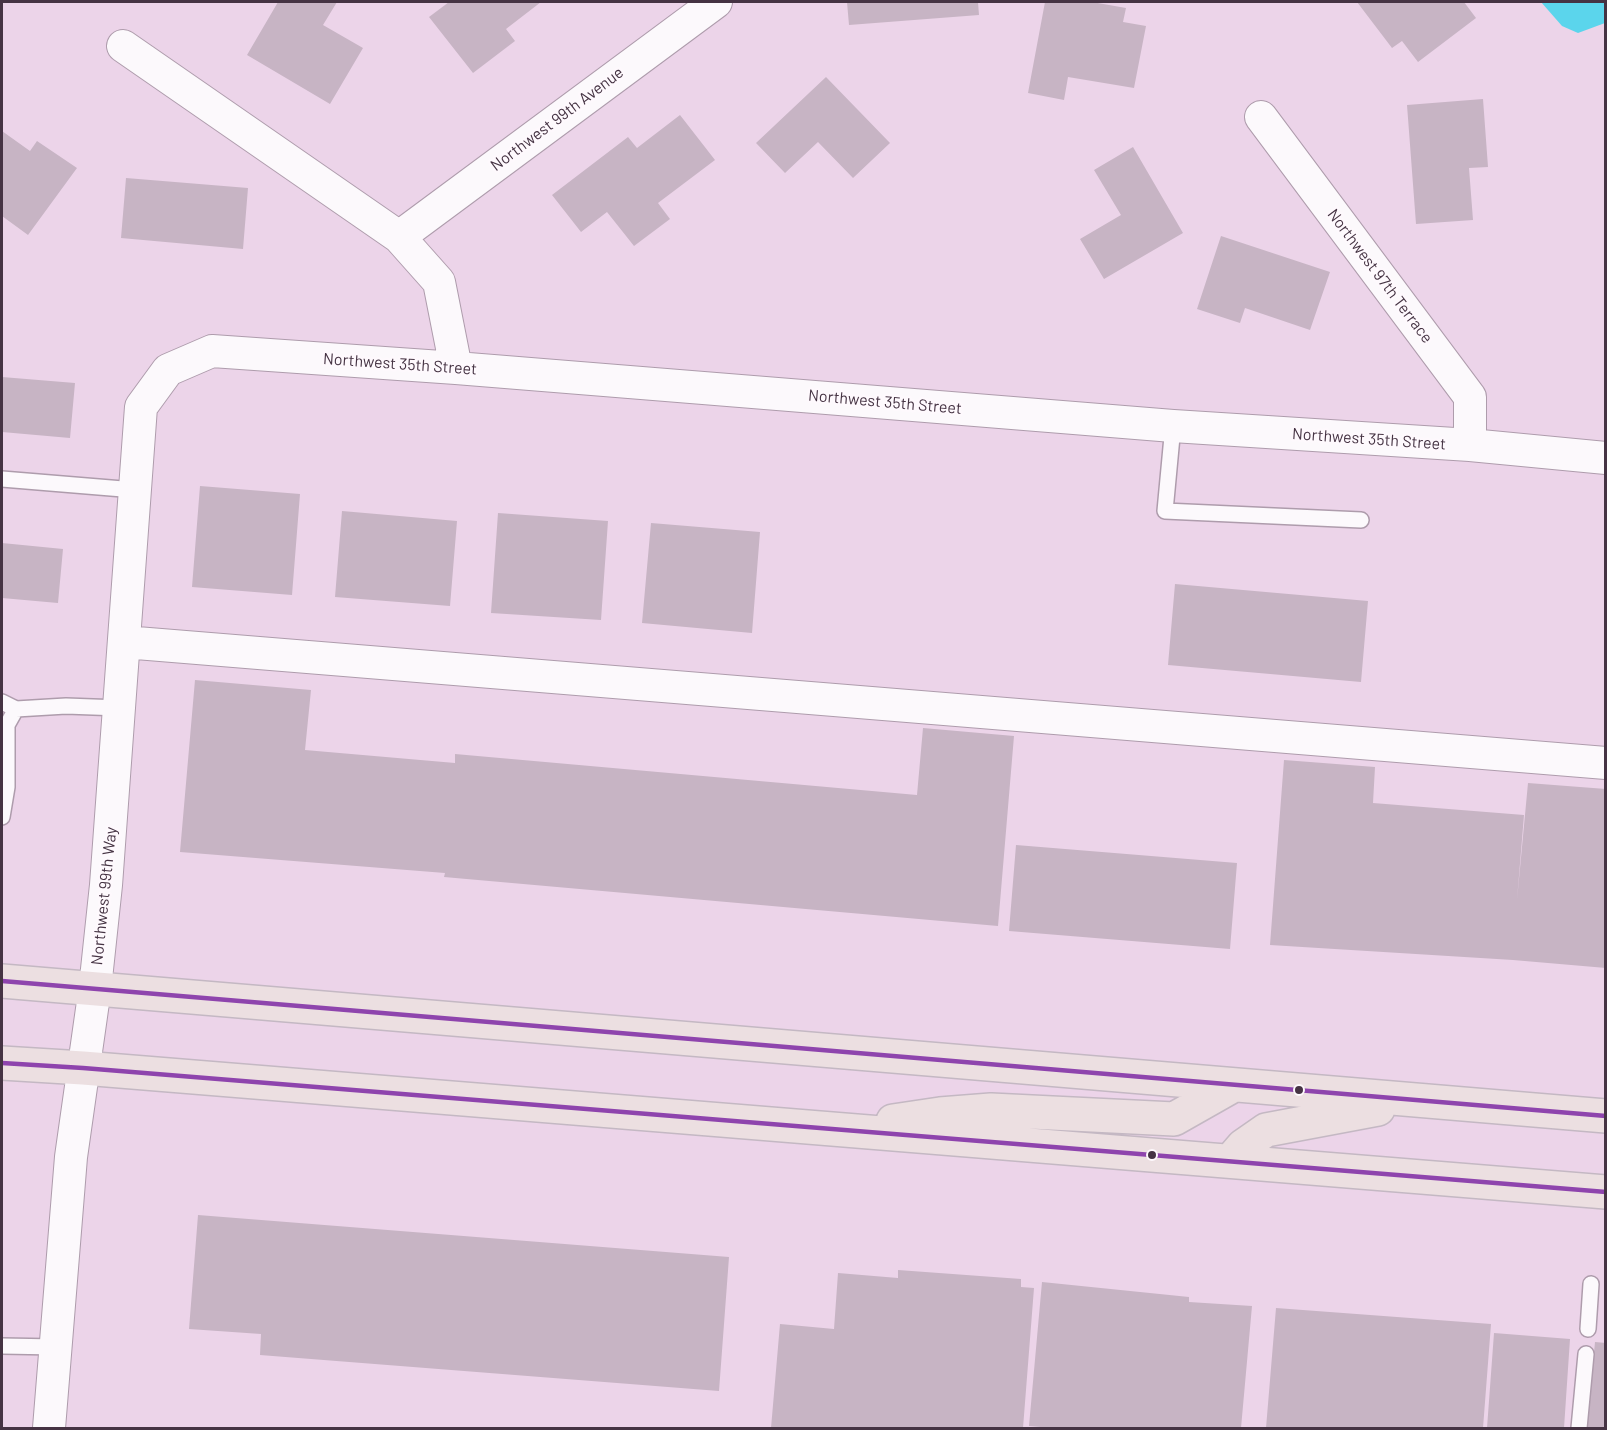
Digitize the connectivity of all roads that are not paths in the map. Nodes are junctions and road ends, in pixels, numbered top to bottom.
1 (716, 2) edge
2 (123, 46) dead end
3 (1261, 117) dead end
4 (399, 237) junction
5 (456, 368) junction
6 (168, 370) joint
7 (1173, 426) junction
8 (1470, 445) junction
9 (1605, 458) edge
10 (2, 479) edge
11 (135, 490) junction
12 (1361, 520) dead end
13 (124, 642) junction
14 (2, 702) edge
15 (120, 708) junction
16 (16, 709) junction
17 (1605, 763) edge
18 (2, 817) edge
19 (2, 981) edge
20 (95, 988) junction
21 (2, 1063) edge
22 (83, 1068) junction
23 (1234, 1085) junction
24 (1421, 1101) junction
25 (1605, 1116) edge
26 (835, 1130) junction
27 (1230, 1161) junction
28 (1605, 1192) edge
29 (1591, 1284) dead end
30 (1588, 1329) dead end
31 (2, 1346) edge
32 (57, 1347) junction
33 (1586, 1354) dead end
34 (49, 1428) edge
35 (54, 1428) edge
36 (1579, 1428) edge

1 - 4 street, Northwest 99th Avenue
2 - 4 street
3 - 8 street, Northwest 97th Terrace
4 - 5 street
5 - 6 street, Northwest 35th Street
5 - 7 street, Northwest 35th Street
6 - 11 street, Northwest 99th Way
7 - 8 street, Northwest 35th Street
7 - 12 lane
8 - 9 street, Northwest 35th Street
10 - 11 lane
11 - 13 street, Northwest 99th Way
13 - 15 street, Northwest 99th Way
13 - 17 street
14 - 16 lane
15 - 16 lane
15 - 20 street, Northwest 99th Way
16 - 18 lane
19 - 20 main road
20 - 22 street, Northwest 99th Way
20 - 23 main road
21 - 22 main road
22 - 26 main road
22 - 32 street, Northwest 99th Way
23 - 24 main road
23 - 26 main road
24 - 25 main road
24 - 27 main road
26 - 27 main road
27 - 28 main road
29 - 30 lane
31 - 32 lane
32 - 34 street, Northwest 99th Way
33 - 36 lane
34 - 35 lane

